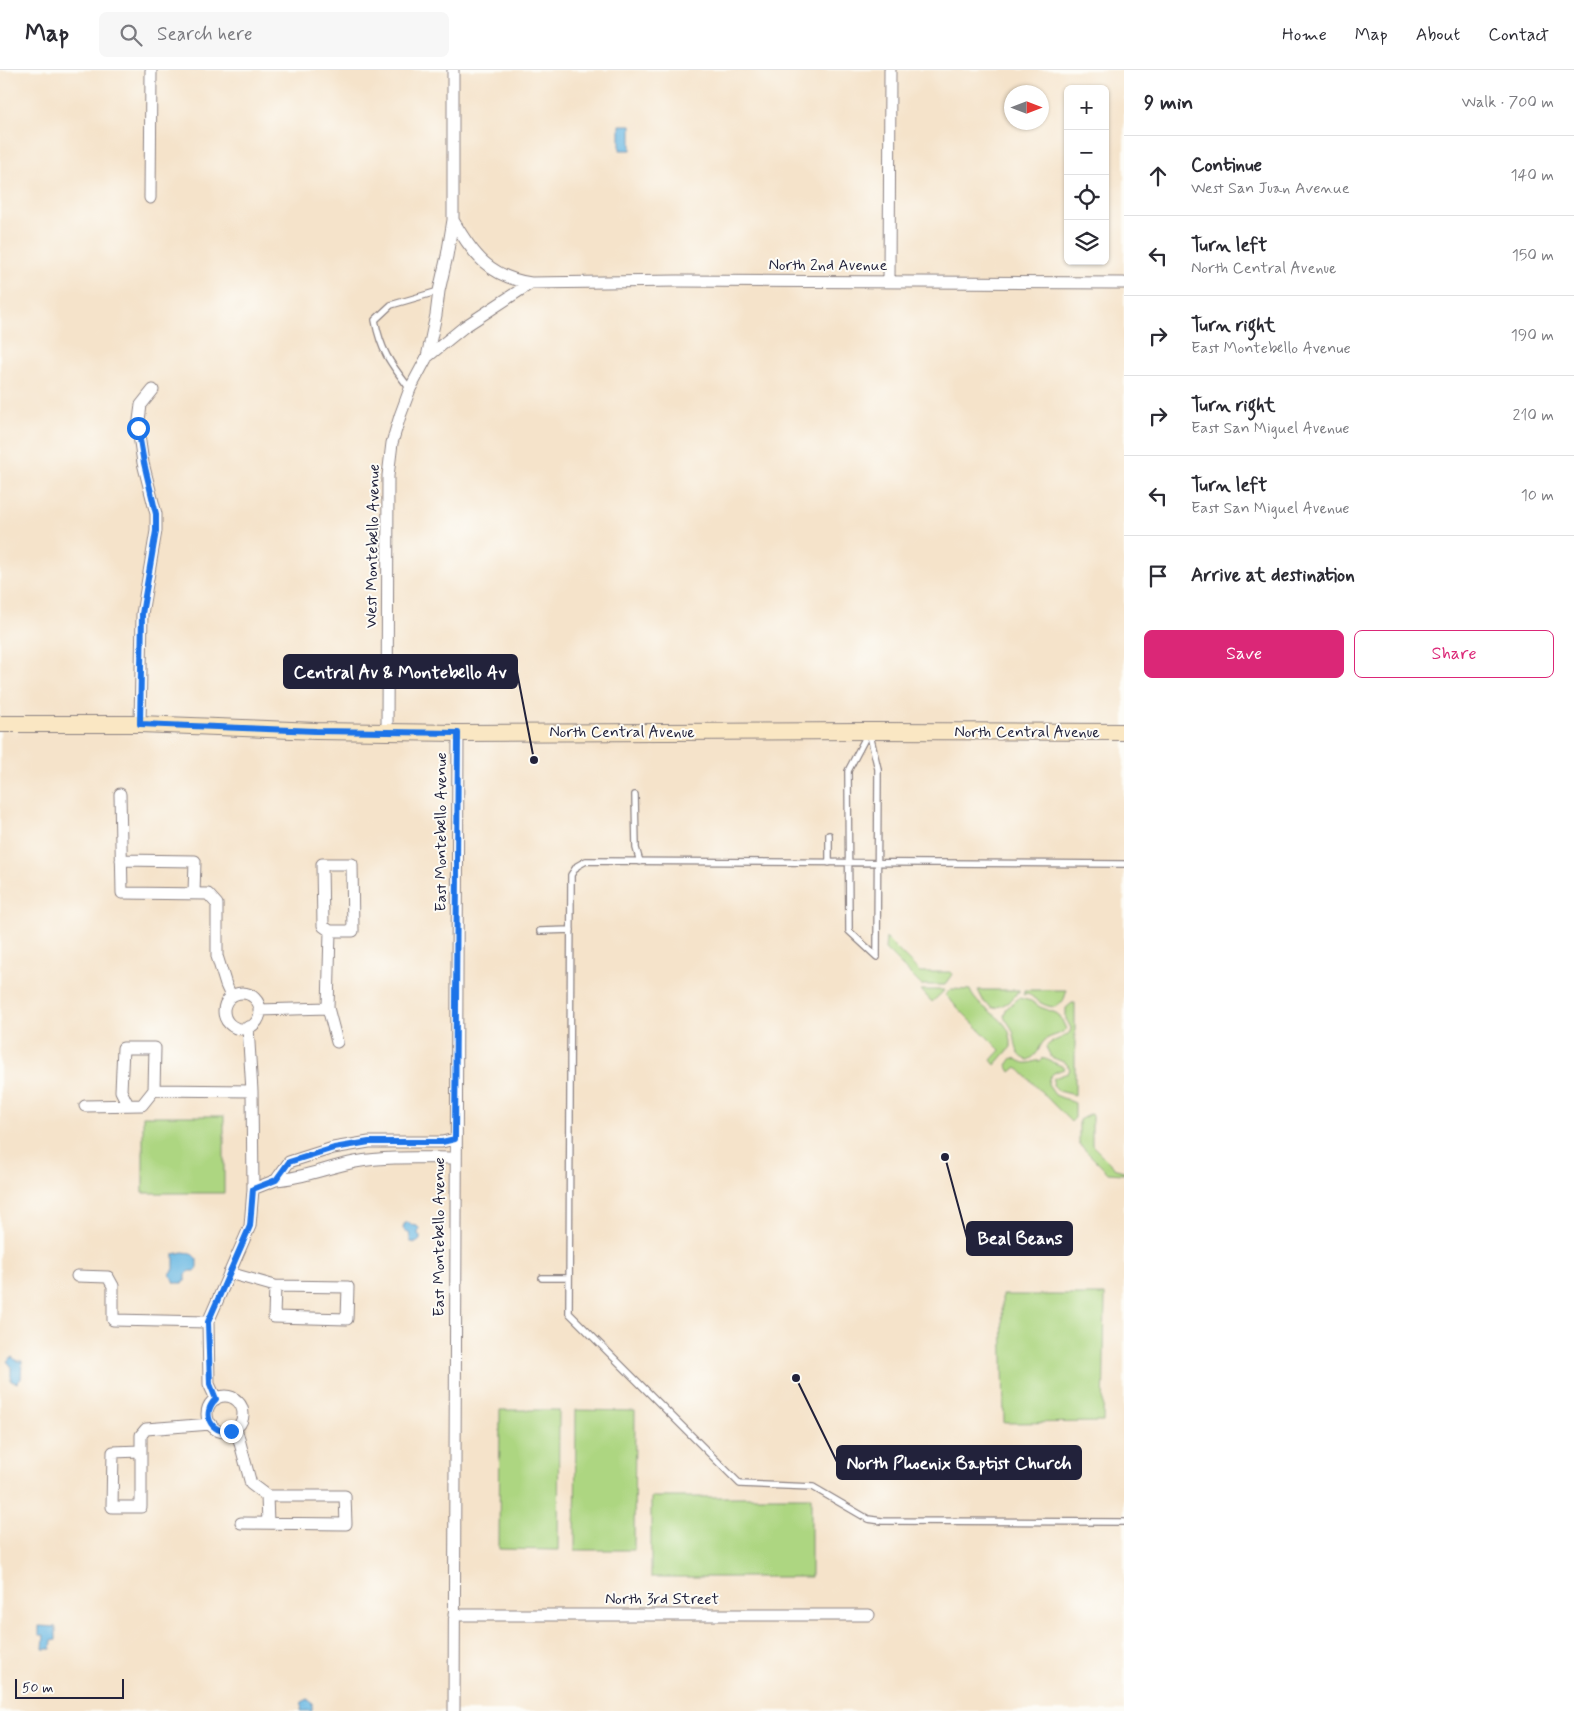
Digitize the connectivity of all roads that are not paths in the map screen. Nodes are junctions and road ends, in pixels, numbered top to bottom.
1 (151, 70) edge
2 (453, 70) edge
3 (890, 70) edge
4 (150, 198) dead end
5 (453, 220) junction
6 (889, 282) junction
7 (1124, 283) edge
8 (531, 284) junction
9 (439, 290) junction
10 (427, 357) junction
11 (410, 389) junction
12 (153, 390) dead end
13 (0, 724) edge
14 (140, 724) junction
15 (869, 731) junction
16 (387, 732) junction
17 (1124, 732) edge
18 (458, 733) junction
19 (120, 794) dead end
20 (635, 795) dead end
21 (829, 835) dead end
22 (121, 860) junction
23 (640, 862) junction
24 (829, 862) junction
25 (848, 863) junction
26 (878, 863) junction
27 (1124, 864) edge
28 (194, 893) junction
29 (571, 930) junction
30 (330, 931) junction
31 (540, 931) dead end
32 (231, 996) junction
33 (328, 1008) junction
34 (259, 1010) junction
35 (248, 1027) junction
36 (337, 1042) dead end
37 (154, 1090) junction
38 (252, 1091) junction
39 (128, 1105) junction
40 (86, 1106) dead end
41 (455, 1139) junction
42 (455, 1158) junction
43 (276, 1180) junction
44 (253, 1189) junction
45 (229, 1273) junction
46 (77, 1276) dead end
47 (542, 1278) dead end
48 (569, 1278) junction
49 (275, 1286) junction
50 (208, 1322) junction
51 (216, 1399) junction
52 (211, 1424) junction
53 (236, 1428) junction
54 (140, 1451) junction
55 (267, 1496) junction
56 (1124, 1522) edge
57 (242, 1523) dead end
58 (268, 1523) junction
59 (454, 1615) junction
60 (870, 1615) dead end
61 (454, 1711) edge

1 - 4 street
2 - 5 street, West Montebello Avenue
3 - 6 street
5 - 8 street, North 2nd Avenue
5 - 9 street, West Montebello Avenue
6 - 7 street, North 2nd Avenue
6 - 8 street, North 2nd Avenue
8 - 10 street
9 - 10 street, West Montebello Avenue
9 - 11 lane
10 - 11 street, West Montebello Avenue
11 - 16 street, West Montebello Avenue
12 - 14 street
13 - 14 main road, North Central Avenue
14 - 16 main road, North Central Avenue
15 - 17 main road, North Central Avenue
15 - 18 main road, North Central Avenue
15 - 25 lane
15 - 26 lane
16 - 18 main road, North Central Avenue
18 - 41 street, East Montebello Avenue
19 - 22 street
20 - 23 lane
21 - 24 lane
22 - 28 street
22 - 28 street
23 - 24 lane
23 - 29 lane
24 - 25 lane
25 - 26 lane
25 - 26 lane
26 - 27 lane
28 - 32 street
29 - 31 lane
29 - 48 lane
30 - 30 street
30 - 33 street
32 - 34 street
32 - 35 street
33 - 34 street
33 - 36 street
34 - 35 street
35 - 38 street
37 - 38 street
37 - 39 street
37 - 39 street
38 - 44 street
39 - 40 street
41 - 42 street, East Montebello Avenue
41 - 43 street
42 - 43 street
42 - 59 street, East Montebello Avenue
43 - 44 street
44 - 45 street
45 - 49 street
45 - 50 street
46 - 50 street
47 - 48 lane
48 - 56 lane
49 - 49 street
50 - 51 street
51 - 52 street
51 - 53 street
52 - 53 street
52 - 54 street
53 - 55 street
54 - 54 street
55 - 58 street
55 - 58 street
57 - 58 street
59 - 60 street, North 3rd Street
59 - 61 street, East Montebello Avenue

